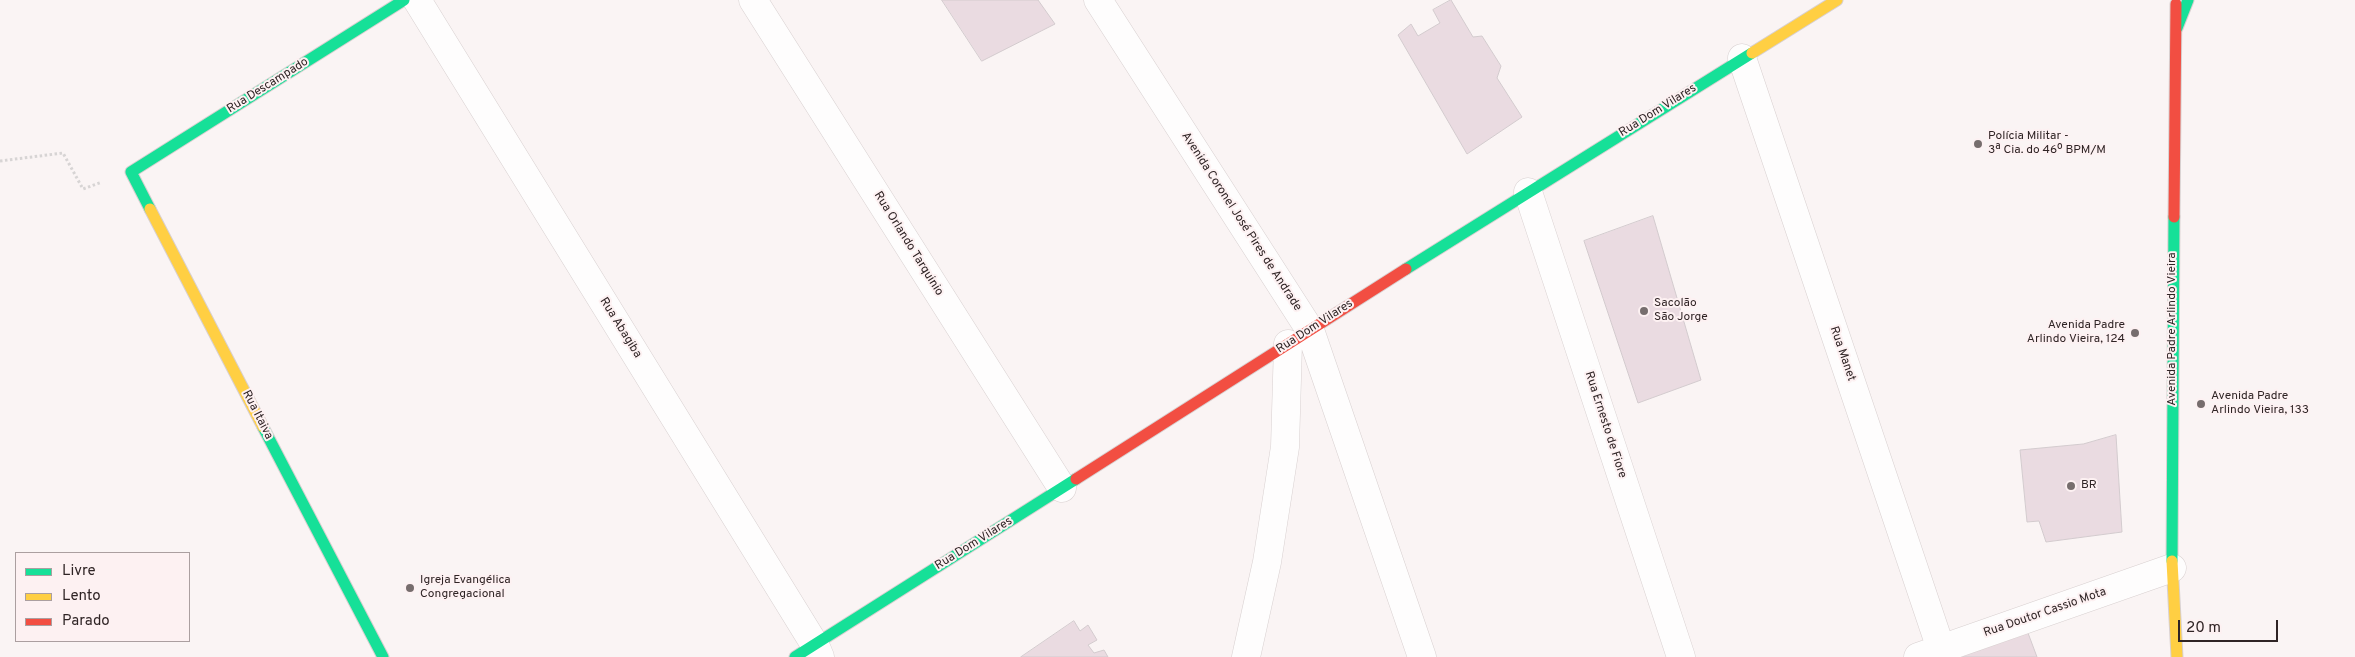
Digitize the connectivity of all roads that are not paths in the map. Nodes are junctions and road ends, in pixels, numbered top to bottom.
1 (404, 0) edge
2 (417, 0) edge
3 (753, 0) edge
4 (1098, 0) edge
5 (1838, 0) edge
6 (2176, 0) edge
7 (2188, 0) edge
8 (2177, 28) junction
9 (1742, 58) junction
10 (131, 172) joint
11 (1528, 192) junction
12 (1310, 330) junction
13 (1288, 344) junction
14 (1062, 488) junction
15 (2172, 568) junction
16 (810, 653) edge
17 (1930, 653) edge
18 (383, 657) edge
19 (1246, 657) edge
20 (1422, 657) edge
21 (1682, 657) edge
22 (2177, 657) edge

1 - 10 main road, Rua Descampado
2 - 16 street, Rua Abagiba
3 - 14 street, Rua Orlando Tarquinio
4 - 12 street, Avenida Coronel José Pires de Andrade
5 - 9 main road, Rua Dom Vilares
6 - 8 main road, Avenida Padre Arlindo Vieira
7 - 8 main road
8 - 15 main road, Avenida Padre Arlindo Vieira
9 - 11 main road, Rua Dom Vilares
9 - 17 street, Rua Manet
10 - 18 main road, Rua Itaiva
11 - 12 main road, Rua Dom Vilares
11 - 21 street, Rua Ernesto de Fiore
12 - 13 main road, Rua Dom Vilares
12 - 20 street, Avenida Coronel José Pires de Andrade
13 - 14 main road, Rua Dom Vilares
13 - 19 street
14 - 16 main road, Rua Dom Vilares
15 - 17 street, Rua Doutor Cassio Mota
15 - 22 main road, Avenida Padre Arlindo Vieira

